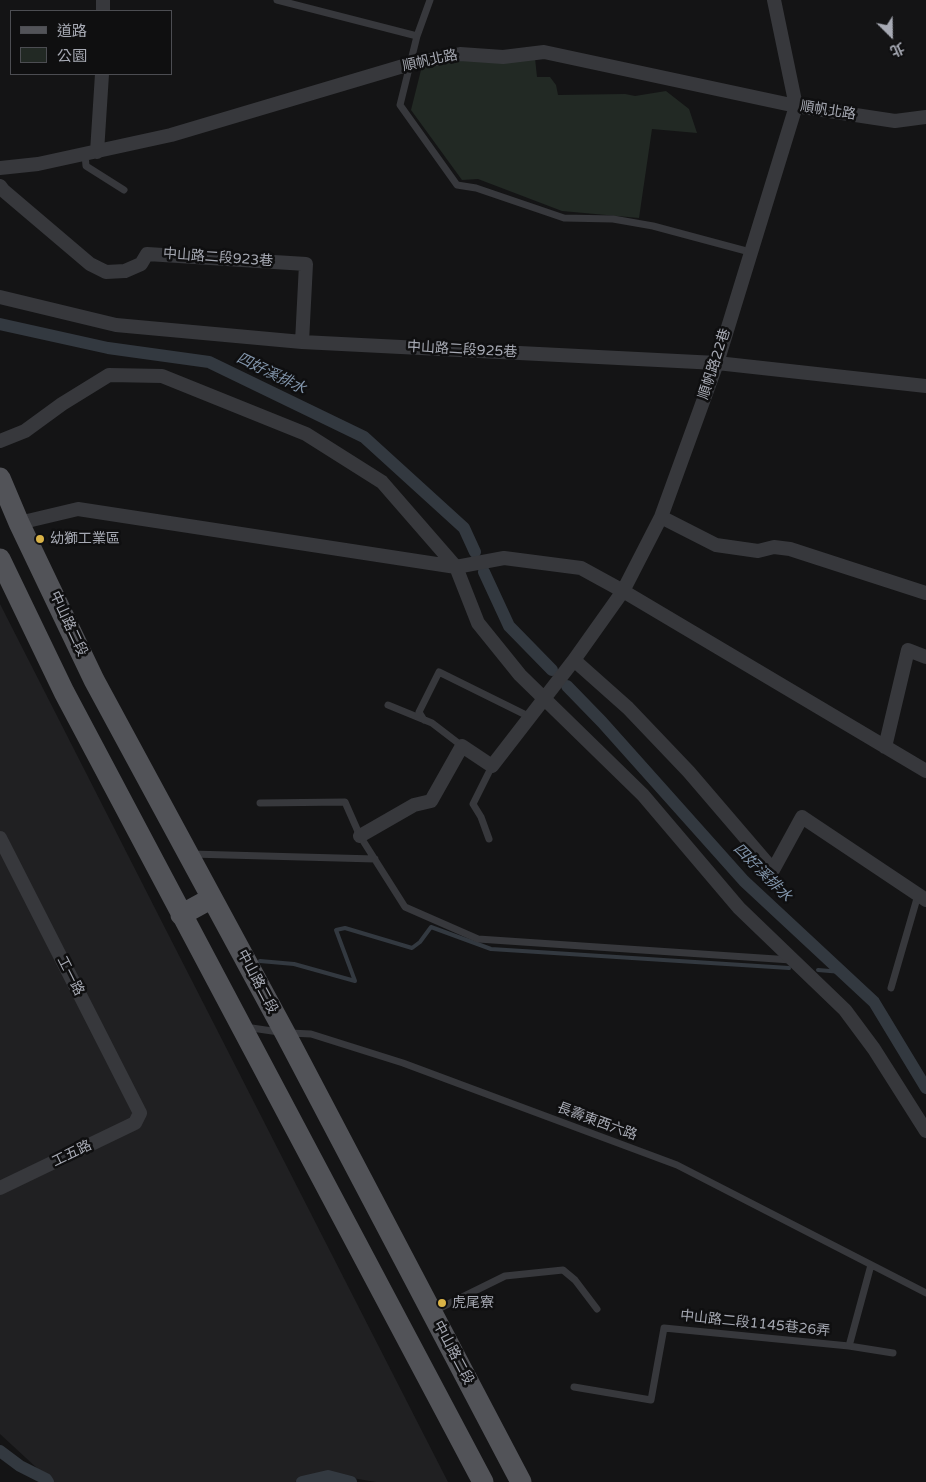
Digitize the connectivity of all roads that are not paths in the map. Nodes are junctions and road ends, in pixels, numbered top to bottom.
1 (277, 0) edge
2 (430, 0) edge
3 (774, 0) edge
4 (417, 36) junction
5 (410, 64) junction
6 (102, 75) edge
7 (796, 106) junction
8 (926, 117) edge
9 (91, 153) junction
10 (0, 168) edge
11 (0, 186) edge
12 (124, 190) dead end
13 (750, 252) junction
14 (0, 298) edge
15 (302, 342) junction
16 (717, 363) junction
17 (926, 386) edge
18 (0, 441) edge
19 (0, 478) edge
20 (662, 517) junction
21 (19, 523) junction
22 (0, 559) edge
23 (456, 567) junction
24 (624, 591) junction
25 (926, 593) edge
26 (926, 657) edge
27 (574, 660) junction
28 (544, 698) junction
29 (388, 705) dead end
30 (530, 717) junction
31 (424, 720) junction
32 (462, 746) junction
33 (885, 747) junction
34 (492, 766) junction
35 (926, 772) edge
36 (260, 803) dead end
37 (360, 836) junction
38 (0, 838) edge
39 (489, 839) dead end
40 (188, 853) junction
41 (375, 859) junction
42 (212, 898) junction
43 (922, 898) edge
44 (181, 914) junction
45 (794, 960) junction
46 (892, 988) dead end
47 (240, 1026) junction
48 (285, 1033) junction
49 (140, 1114) joint
50 (926, 1131) edge
51 (0, 1188) edge
52 (871, 1265) junction
53 (926, 1293) edge
54 (597, 1309) dead end
55 (432, 1312) junction
56 (849, 1346) junction
57 (893, 1353) dead end
58 (468, 1381) junction
59 (574, 1387) dead end
60 (438, 1397) junction
61 (482, 1482) edge
62 (521, 1482) edge

1 - 4 lane
2 - 4 lane
3 - 7 street, 順帆路22巷
4 - 5 lane
5 - 7 street, 順帆北路
5 - 9 street, 順帆北路
5 - 13 lane
6 - 9 street
7 - 8 street, 順帆北路
7 - 13 street, 順帆路22巷
9 - 10 street, 順帆北路
9 - 12 lane
11 - 15 street, 中山路二段923巷
13 - 16 street, 順帆路22巷
14 - 15 street, 中山路二段925巷
15 - 16 street, 中山路二段925巷
16 - 17 street, 中山路二段925巷
16 - 20 street, 順帆路22巷
18 - 23 street
19 - 21 main road, 中山路二段
20 - 24 street, 順帆路22巷
20 - 25 street
21 - 23 street
21 - 40 main road, 中山路二段
22 - 44 main road
23 - 24 street
23 - 28 street
24 - 27 street, 順帆路22巷
24 - 33 street
26 - 33 street
27 - 28 street, 順帆路22巷
27 - 43 street
28 - 30 street, 順帆路22巷
28 - 45 street
29 - 31 lane
30 - 31 lane
30 - 34 street, 順帆路22巷
31 - 32 lane
32 - 34 street
32 - 37 street
33 - 35 street
34 - 39 lane
36 - 37 lane
37 - 41 lane
38 - 49 street, 工一路
40 - 41 lane
40 - 42 main road, 中山路二段
41 - 45 lane
42 - 44 main road
42 - 48 main road, 中山路二段
43 - 46 lane
44 - 47 main road
45 - 50 street
47 - 48 lane, 長壽東西六路
47 - 60 main road
48 - 52 lane, 長壽東西六路
48 - 55 main road, 中山路二段
49 - 51 street, 工五路
52 - 53 lane, 長壽東西六路
52 - 56 lane, 中山路二段1145巷26弄
54 - 55 lane
55 - 58 main road, 中山路二段
56 - 57 lane
56 - 59 lane, 中山路二段1145巷26弄
58 - 60 main road
58 - 62 main road, 中山路二段
60 - 61 main road

